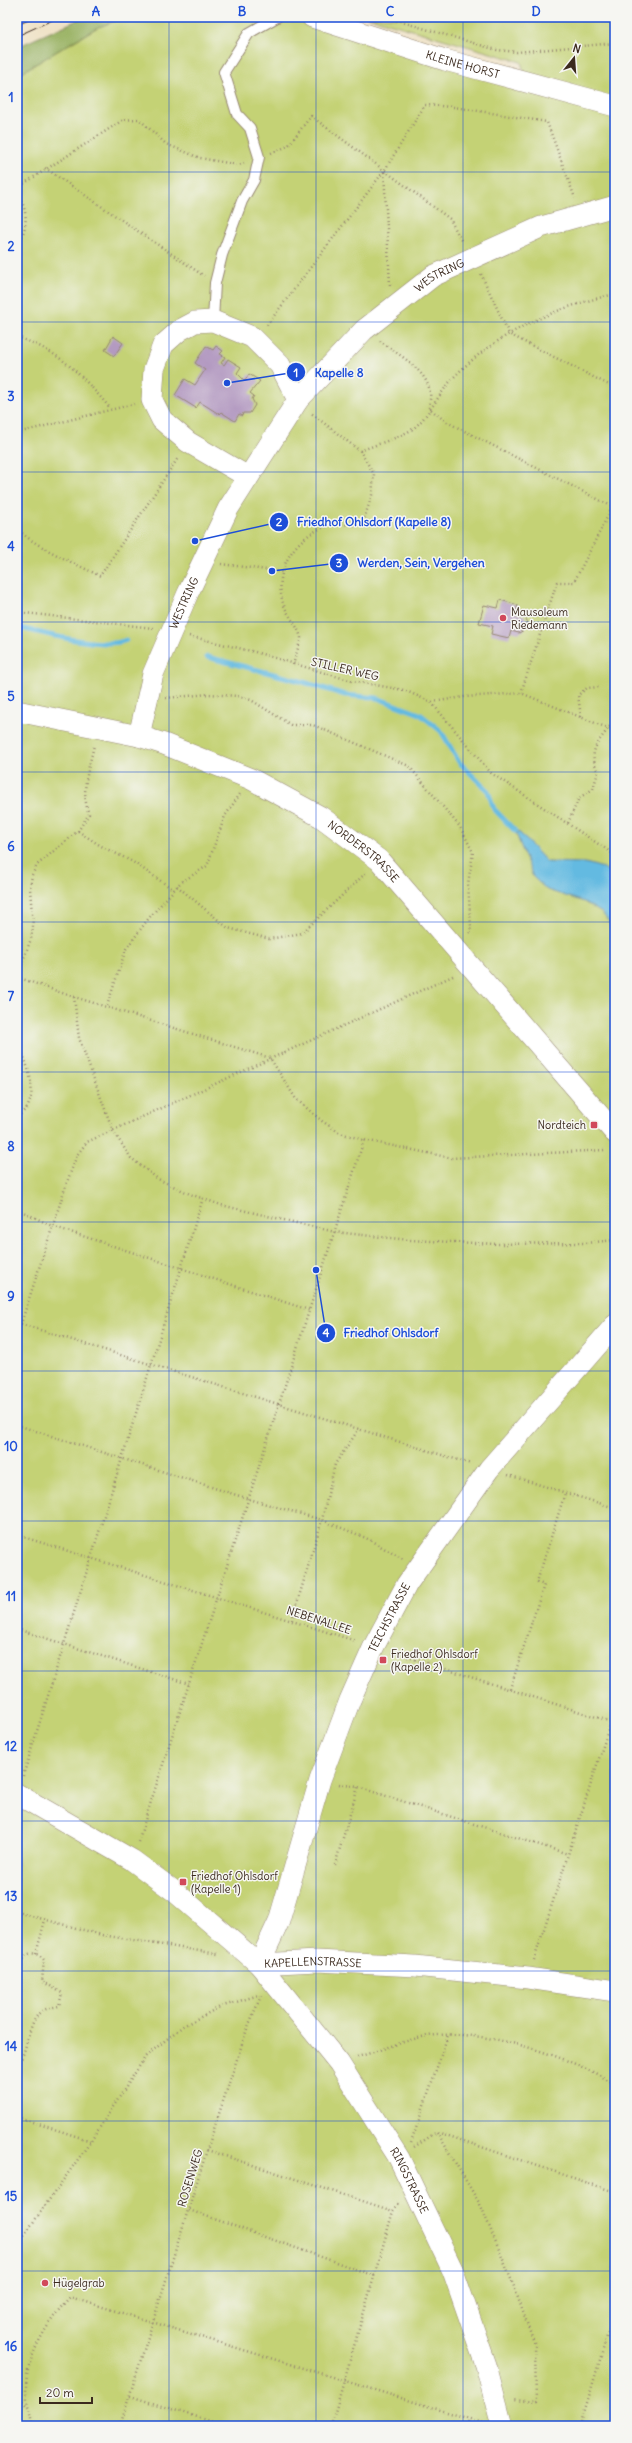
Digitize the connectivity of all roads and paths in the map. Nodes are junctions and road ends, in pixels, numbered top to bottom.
1 (277, 17) edge
2 (312, 17) edge
3 (385, 17) edge
4 (615, 43) edge
5 (615, 106) edge
6 (46, 168) dead end
7 (384, 171) junction
8 (17, 194) edge
9 (615, 206) edge
10 (581, 215) junction
11 (17, 245) edge
12 (471, 259) junction
13 (215, 283) junction
14 (615, 294) edge
15 (392, 308) junction
16 (213, 322) junction
17 (364, 330) junction
18 (509, 334) junction
19 (17, 337) edge
20 (255, 340) junction
21 (615, 388) edge
22 (152, 400) junction
23 (298, 400) junction
24 (111, 408) junction
25 (429, 408) junction
26 (17, 433) edge
27 (188, 442) junction
28 (360, 452) junction
29 (248, 477) junction
30 (615, 502) edge
31 (614, 507) edge
32 (17, 527) edge
33 (203, 562) junction
34 (282, 572) junction
35 (17, 612) edge
36 (171, 630) junction
37 (293, 665) junction
38 (600, 687) dead end
39 (521, 693) junction
40 (147, 698) junction
41 (431, 702) junction
42 (17, 711) edge
43 (581, 717) junction
44 (615, 717) edge
45 (98, 728) junction
46 (609, 728) junction
47 (615, 731) edge
48 (139, 736) junction
49 (251, 779) junction
50 (568, 823) junction
51 (78, 831) junction
52 (615, 855) edge
53 (379, 860) junction
54 (177, 886) junction
55 (174, 890) junction
56 (467, 963) junction
57 (17, 976) edge
58 (74, 997) junction
59 (107, 1006) junction
60 (17, 1039) edge
61 (270, 1058) junction
62 (17, 1117) edge
63 (113, 1131) junction
64 (364, 1140) junction
65 (611, 1142) edge
66 (203, 1198) junction
67 (17, 1209) edge
68 (52, 1226) junction
69 (335, 1232) junction
70 (615, 1240) edge
71 (180, 1268) junction
72 (310, 1310) junction
73 (21, 1324) junction
74 (615, 1325) edge
75 (17, 1336) edge
76 (150, 1364) junction
77 (279, 1404) junction
78 (17, 1425) edge
79 (359, 1428) junction
80 (121, 1458) junction
81 (488, 1469) junction
82 (565, 1493) junction
83 (248, 1499) junction
84 (615, 1508) edge
85 (322, 1520) junction
86 (17, 1535) edge
87 (90, 1557) junction
88 (418, 1568) junction
89 (217, 1596) junction
90 (292, 1620) junction
91 (17, 1629) edge
92 (64, 1644) junction
93 (374, 1646) junction
94 (189, 1684) junction
95 (510, 1689) junction
96 (615, 1709) edge
97 (611, 1721) junction
98 (615, 1723) edge
99 (320, 1780) junction
100 (358, 1787) junction
101 (17, 1794) edge
102 (568, 1854) junction
103 (132, 1860) junction
104 (335, 1865) dead end
105 (17, 1912) edge
106 (45, 1920) junction
107 (36, 1954) junction
108 (223, 1957) dead end
109 (259, 1964) junction
110 (17, 1974) edge
111 (528, 1978) junction
112 (256, 1990) dead end
113 (615, 1991) edge
114 (262, 1995) junction
115 (448, 2035) junction
116 (339, 2063) junction
117 (17, 2066) edge
118 (615, 2084) edge
119 (17, 2116) edge
120 (438, 2132) junction
121 (91, 2141) junction
122 (207, 2150) junction
123 (413, 2186) junction
124 (615, 2192) edge
125 (189, 2210) junction
126 (393, 2211) junction
127 (17, 2238) edge
128 (20, 2240) junction
129 (17, 2245) edge
130 (375, 2276) junction
131 (615, 2310) edge
132 (153, 2324) junction
133 (346, 2380) junction
134 (17, 2395) edge
135 (130, 2396) junction
136 (497, 2399) junction
137 (29, 2407) junction
138 (469, 2419) junction
139 (33, 2426) edge
140 (120, 2426) edge
141 (225, 2426) edge
142 (331, 2426) edge
143 (467, 2426) edge
144 (491, 2426) edge
145 (502, 2426) edge
146 (580, 2426) edge

1 - 13 lane
2 - 5 street, KLEINE HORST
3 - 4 path
6 - 13 path
7 - 10 path
7 - 15 path
7 - 20 path
8 - 11 path
9 - 10 street, WESTRING
10 - 12 street, WESTRING
12 - 15 street, WESTRING
12 - 18 path
13 - 16 lane
14 - 18 path
15 - 17 street, WESTRING
16 - 20 street
16 - 22 street
17 - 23 street, WESTRING
17 - 25 path
18 - 21 path
18 - 25 path
19 - 24 path
20 - 23 street
22 - 24 path
22 - 27 street
23 - 28 path
23 - 29 street, WESTRING
24 - 26 path
25 - 28 path
25 - 31 path
27 - 29 street
27 - 32 path
28 - 34 path
29 - 33 street, WESTRING
30 - 31 path
31 - 39 path
33 - 34 path
33 - 36 street, WESTRING
34 - 37 path
35 - 36 path, STILLER WEG
36 - 37 path, STILLER WEG
36 - 40 street, WESTRING
37 - 41 path, STILLER WEG
38 - 43 path
39 - 41 path
39 - 43 path
40 - 48 street, WESTRING
40 - 56 path
41 - 50 path, STILLER WEG
42 - 45 street, NORDERSTRASSE
43 - 46 path
44 - 46 path
45 - 48 street, NORDERSTRASSE
45 - 51 path
46 - 47 path
46 - 50 path
48 - 49 street, NORDERSTRASSE
49 - 53 street, NORDERSTRASSE
49 - 54 path
50 - 52 path, STILLER WEG
51 - 55 path
51 - 57 path
53 - 54 path
53 - 56 street, NORDERSTRASSE
54 - 55 path
55 - 59 path
56 - 61 path
56 - 65 street, NORDERSTRASSE
57 - 58 path
58 - 59 path
58 - 63 path
59 - 61 path
60 - 62 path
61 - 63 path
61 - 64 path
63 - 66 path
63 - 68 path
64 - 65 path
64 - 69 path
66 - 69 path
66 - 71 path
67 - 68 path
68 - 71 path
68 - 73 path
69 - 70 path
69 - 72 path
71 - 72 path
71 - 76 path
72 - 77 path
73 - 75 path
73 - 76 path
74 - 81 street, TEICHSTRASSE
76 - 77 path
76 - 80 path
77 - 79 path
77 - 83 path
78 - 80 path
79 - 81 path
79 - 85 path
80 - 83 path
80 - 87 path
81 - 82 path
81 - 88 street, TEICHSTRASSE
82 - 84 path
82 - 95 path
83 - 85 path
83 - 89 path
85 - 88 path
85 - 90 path
86 - 87 path, NEBENALLEE
87 - 89 path, NEBENALLEE
87 - 92 path
88 - 93 street, TEICHSTRASSE
89 - 90 path, NEBENALLEE
89 - 94 path
90 - 93 path, NEBENALLEE
91 - 92 path
92 - 94 path
92 - 101 path
93 - 95 path, NEBENALLEE
93 - 99 street, TEICHSTRASSE
94 - 103 path
95 - 97 path, NEBENALLEE
96 - 97 path
97 - 98 path, NEBENALLEE
97 - 102 path
99 - 100 path
99 - 109 street, TEICHSTRASSE
100 - 102 path
100 - 104 path
101 - 103 street, KAPELLENSTRASSE
102 - 111 path
103 - 109 street, KAPELLENSTRASSE
105 - 106 path
106 - 107 path
106 - 108 path
107 - 110 path
107 - 117 path
109 - 111 street, KAPELLENSTRASSE
109 - 116 street, RINGSTRASSE
111 - 113 street, KAPELLENSTRASSE
112 - 114 path
114 - 121 path
114 - 122 path, ROSENWEG
115 - 116 path
115 - 118 path
115 - 120 path
116 - 123 street, RINGSTRASSE
119 - 121 path
120 - 124 path
120 - 136 path
121 - 128 path
122 - 125 path, ROSENWEG
122 - 126 path
123 - 126 path
123 - 136 street, RINGSTRASSE
125 - 130 path
125 - 132 path, ROSENWEG
126 - 130 path
127 - 128 path
128 - 129 path
130 - 133 path
131 - 146 path
132 - 133 path
132 - 135 path, ROSENWEG
132 - 137 path
133 - 138 path
133 - 142 path
134 - 137 path
135 - 140 path, ROSENWEG
135 - 141 path
136 - 145 street, RINGSTRASSE
137 - 139 path
138 - 143 path
138 - 144 path

